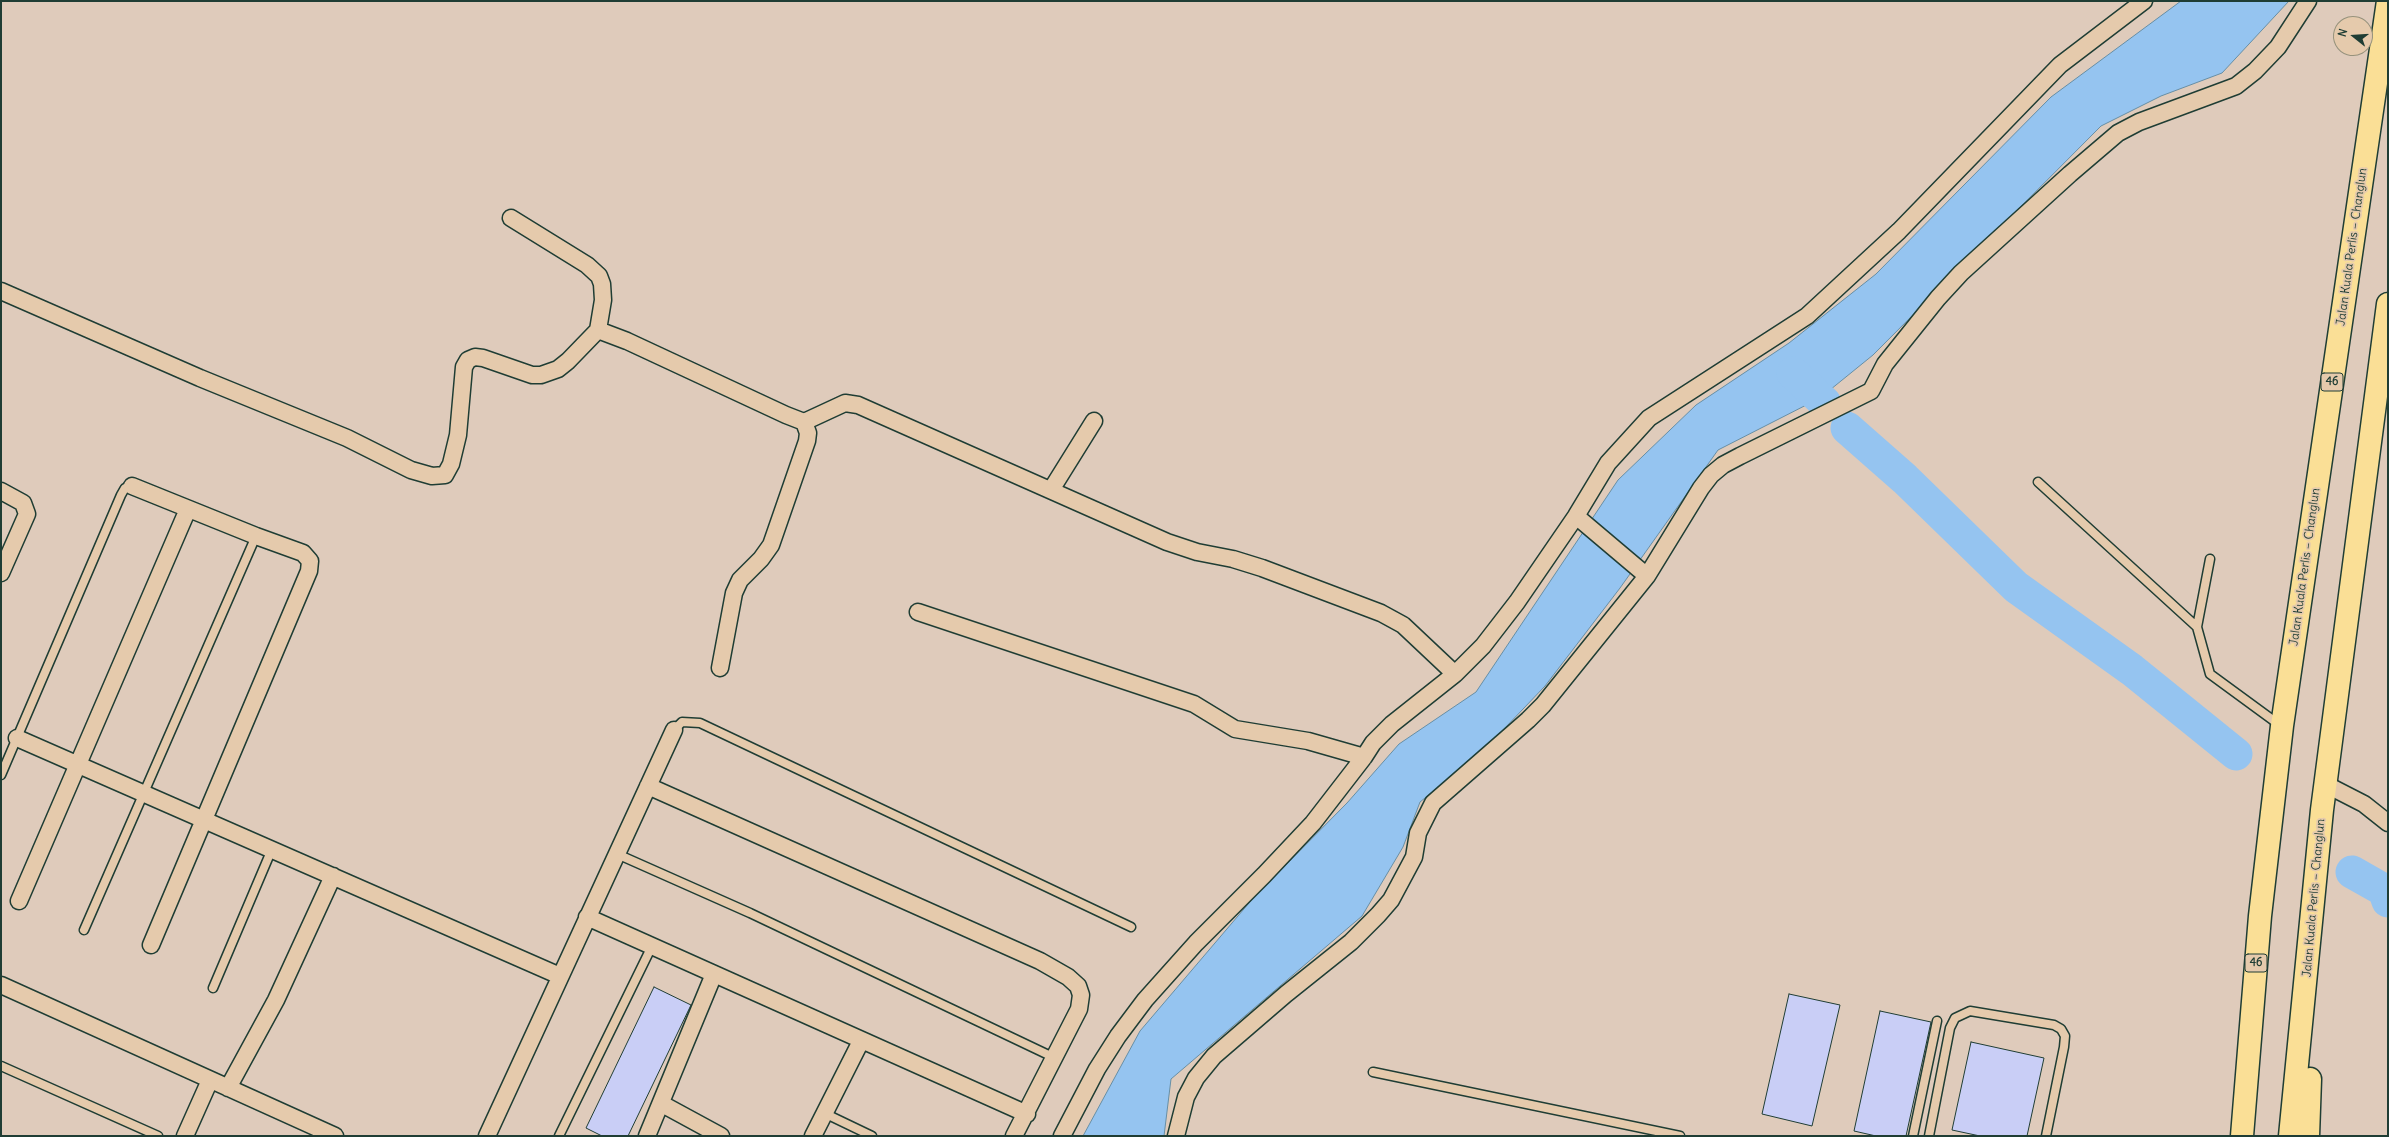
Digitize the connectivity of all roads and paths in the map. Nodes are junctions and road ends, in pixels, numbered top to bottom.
1 (2144, 1) edge
2 (2308, 1) edge
3 (2388, 1) edge
4 (511, 218) dead end
5 (1, 291) edge
6 (2388, 304) edge
7 (598, 330) junction
8 (1094, 421) dead end
9 (804, 422) junction
10 (2038, 482) dead end
11 (132, 486) joint
12 (1051, 490) junction
13 (1, 491) edge
14 (188, 509) junction
15 (1581, 520) junction
16 (256, 536) junction
17 (2210, 559) dead end
18 (1642, 572) junction
19 (1, 573) edge
20 (918, 612) dead end
21 (2197, 628) junction
22 (720, 668) dead end
23 (1455, 674) junction
24 (2282, 726) junction
25 (674, 730) joint
26 (17, 738) junction
27 (1364, 757) junction
28 (78, 763) junction
29 (1, 775) edge
30 (2325, 784) junction
31 (648, 786) junction
32 (144, 792) junction
33 (204, 818) junction
34 (2388, 823) edge
35 (272, 849) junction
36 (617, 854) junction
37 (333, 876) junction
38 (2316, 879) junction
39 (19, 901) dead end
40 (588, 917) junction
41 (1131, 927) dead end
42 (84, 930) dead end
43 (2258, 936) junction
44 (151, 944) dead end
45 (652, 946) junction
46 (714, 974) junction
47 (560, 976) junction
48 (1, 985) edge
49 (213, 988) dead end
50 (1937, 1021) dead end
51 (861, 1041) junction
52 (1055, 1058) junction
53 (1, 1066) edge
54 (1373, 1072) dead end
55 (210, 1080) junction
56 (228, 1088) junction
57 (662, 1104) junction
58 (824, 1113) junction
59 (1027, 1114) junction
60 (491, 1135) edge
61 (158, 1136) edge
62 (185, 1136) edge
63 (335, 1136) edge
64 (559, 1136) edge
65 (647, 1136) edge
66 (721, 1136) edge
67 (813, 1136) edge
68 (872, 1136) edge
69 (1014, 1136) edge
70 (1062, 1136) edge
71 (1176, 1136) edge
72 (1680, 1136) edge
73 (1913, 1136) edge
74 (1929, 1136) edge
75 (2046, 1136) edge
76 (2231, 1136) edge
77 (2242, 1136) edge
78 (2290, 1136) edge
79 (2308, 1136) edge

1 - 15 street
2 - 18 street
3 - 24 highway, Jalan Kuala Perlis – Changlun / 46
4 - 7 street
5 - 7 street
6 - 30 highway, Jalan Kuala Perlis – Changlun
7 - 9 street
8 - 12 street
9 - 12 street
9 - 22 street
10 - 21 lane
11 - 14 street
11 - 26 lane
12 - 23 street
13 - 19 street
14 - 16 street
14 - 28 street
15 - 18 street
15 - 23 street
16 - 32 lane
16 - 33 street
17 - 21 lane
18 - 71 street
20 - 27 street
21 - 24 lane
23 - 27 street
24 - 43 highway, Jalan Kuala Perlis – Changlun / 46
25 - 31 street
25 - 41 lane
26 - 28 street
26 - 29 lane
27 - 70 street
28 - 32 street
28 - 39 street
30 - 34 street
30 - 38 highway, Jalan Kuala Perlis – Changlun
31 - 36 street
31 - 52 street
32 - 33 street
32 - 42 lane
33 - 35 street
33 - 44 street
35 - 37 street
35 - 49 lane
36 - 40 street
36 - 52 lane
37 - 47 street
37 - 56 street
38 - 78 highway, Jalan Kuala Perlis – Changlun
38 - 79 highway
40 - 45 street
40 - 47 street
43 - 76 highway
43 - 77 highway, Jalan Kuala Perlis – Changlun / 46
45 - 46 street
45 - 64 lane
46 - 51 street
46 - 57 street
47 - 60 street
48 - 55 street
50 - 73 lane
51 - 58 street
51 - 59 street
52 - 59 street
53 - 61 lane
54 - 72 lane
55 - 56 street
55 - 62 street
56 - 63 street
57 - 65 street
57 - 66 street
58 - 67 street
58 - 68 lane
59 - 69 street
74 - 75 lane

